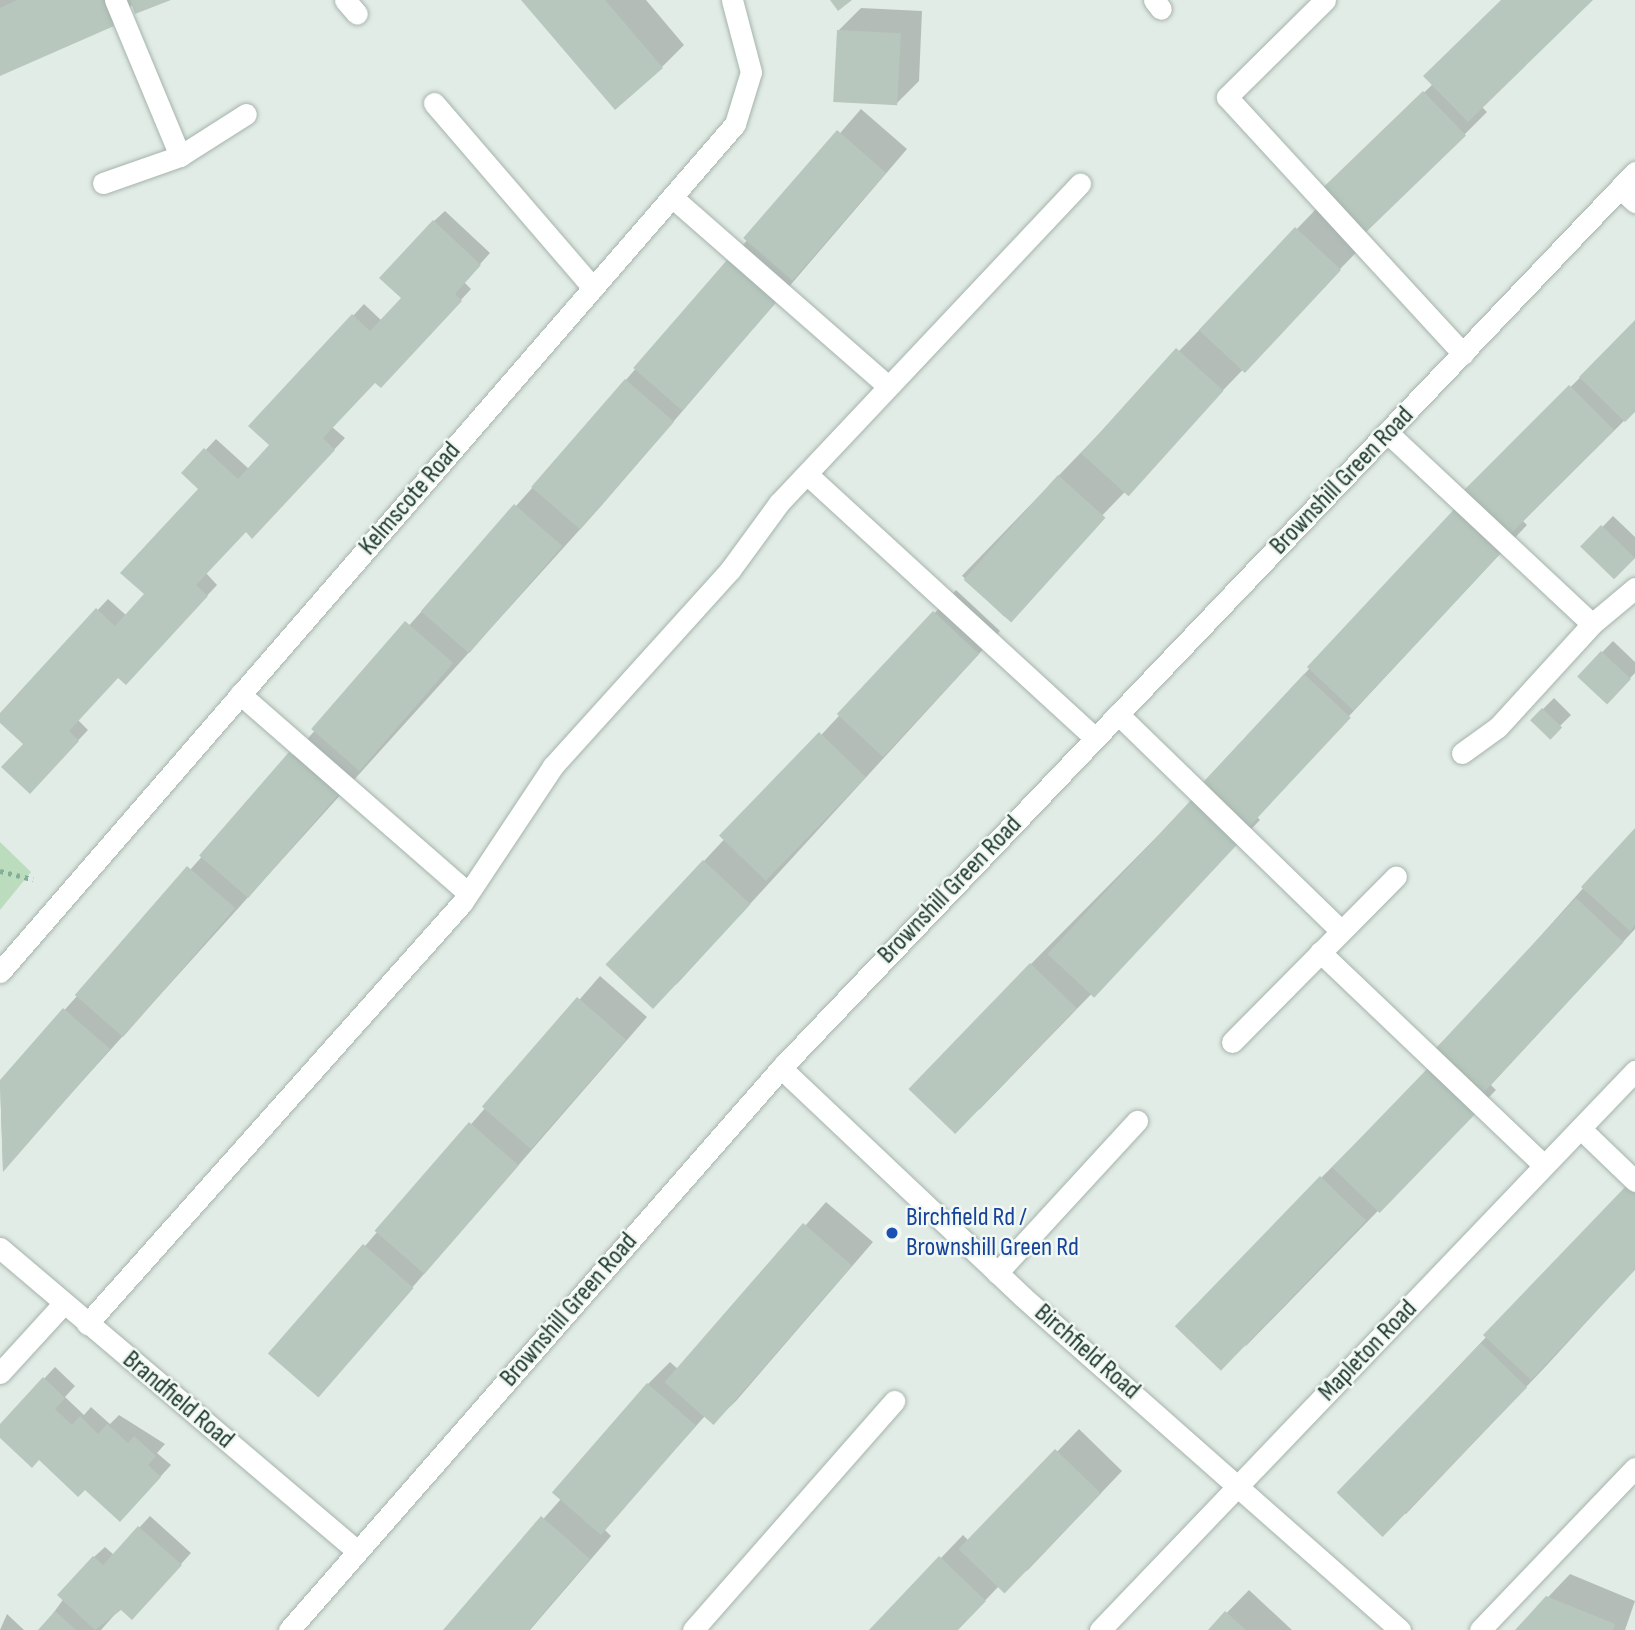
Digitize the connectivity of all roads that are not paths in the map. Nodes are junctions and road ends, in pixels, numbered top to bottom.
1 (115, 0) edge
2 (732, 0) edge
3 (1325, 0) edge
4 (434, 103) dead end
5 (246, 114) dead end
6 (180, 156) junction
7 (1635, 172) edge
8 (103, 183) dead end
9 (1080, 184) dead end
10 (1627, 195) edge
11 (672, 197) junction
12 (593, 288) junction
13 (1463, 354) junction
14 (887, 385) junction
15 (1388, 433) junction
16 (808, 475) junction
17 (1635, 589) edge
18 (1592, 624) junction
19 (240, 694) junction
20 (1118, 714) junction
21 (1095, 738) junction
22 (1462, 753) dead end
23 (1396, 876) dead end
24 (465, 890) junction
25 (1341, 931) junction
26 (1320, 952) junction
27 (0, 972) edge
28 (1232, 1042) dead end
29 (781, 1068) junction
30 (1635, 1071) edge
31 (1137, 1121) dead end
32 (1581, 1129) junction
33 (1544, 1165) junction
34 (1635, 1181) edge
35 (0, 1248) edge
36 (997, 1273) junction
37 (63, 1304) junction
38 (87, 1324) junction
39 (0, 1373) edge
40 (894, 1401) dead end
41 (1635, 1468) edge
42 (1241, 1485) junction
43 (357, 1551) junction
44 (696, 1629) edge
45 (289, 1630) edge
46 (1100, 1630) edge
47 (1400, 1630) edge
48 (1480, 1630) edge

1 - 6 street
2 - 11 street, Kelmscote Road
3 - 13 street
4 - 12 street
5 - 6 street
6 - 8 street
7 - 10 street, Brownshill Green Road
9 - 14 street
10 - 13 street, Brownshill Green Road
11 - 12 street, Kelmscote Road
11 - 14 street
12 - 19 street, Kelmscote Road
13 - 15 street, Brownshill Green Road
14 - 16 street
15 - 18 street
15 - 20 street, Brownshill Green Road
16 - 21 street
16 - 24 street
17 - 18 street
18 - 22 street
19 - 24 street
19 - 27 street, Kelmscote Road
20 - 21 street, Brownshill Green Road
20 - 25 street
21 - 29 street, Brownshill Green Road
23 - 25 street
24 - 38 street
25 - 26 street
26 - 28 street
26 - 33 street
29 - 36 street, Birchfield Road
29 - 43 street, Brownshill Green Road
30 - 32 street, Mapleton Road
31 - 36 street
32 - 33 street, Mapleton Road
32 - 34 street
33 - 42 street, Mapleton Road
35 - 37 street, Brandfield Road
36 - 42 street, Birchfield Road
37 - 38 street, Brandfield Road
37 - 39 street
38 - 43 street, Brandfield Road
40 - 44 street
41 - 48 street
42 - 46 street, Mapleton Road
42 - 47 street, Birchfield Road
43 - 45 street, Brownshill Green Road

